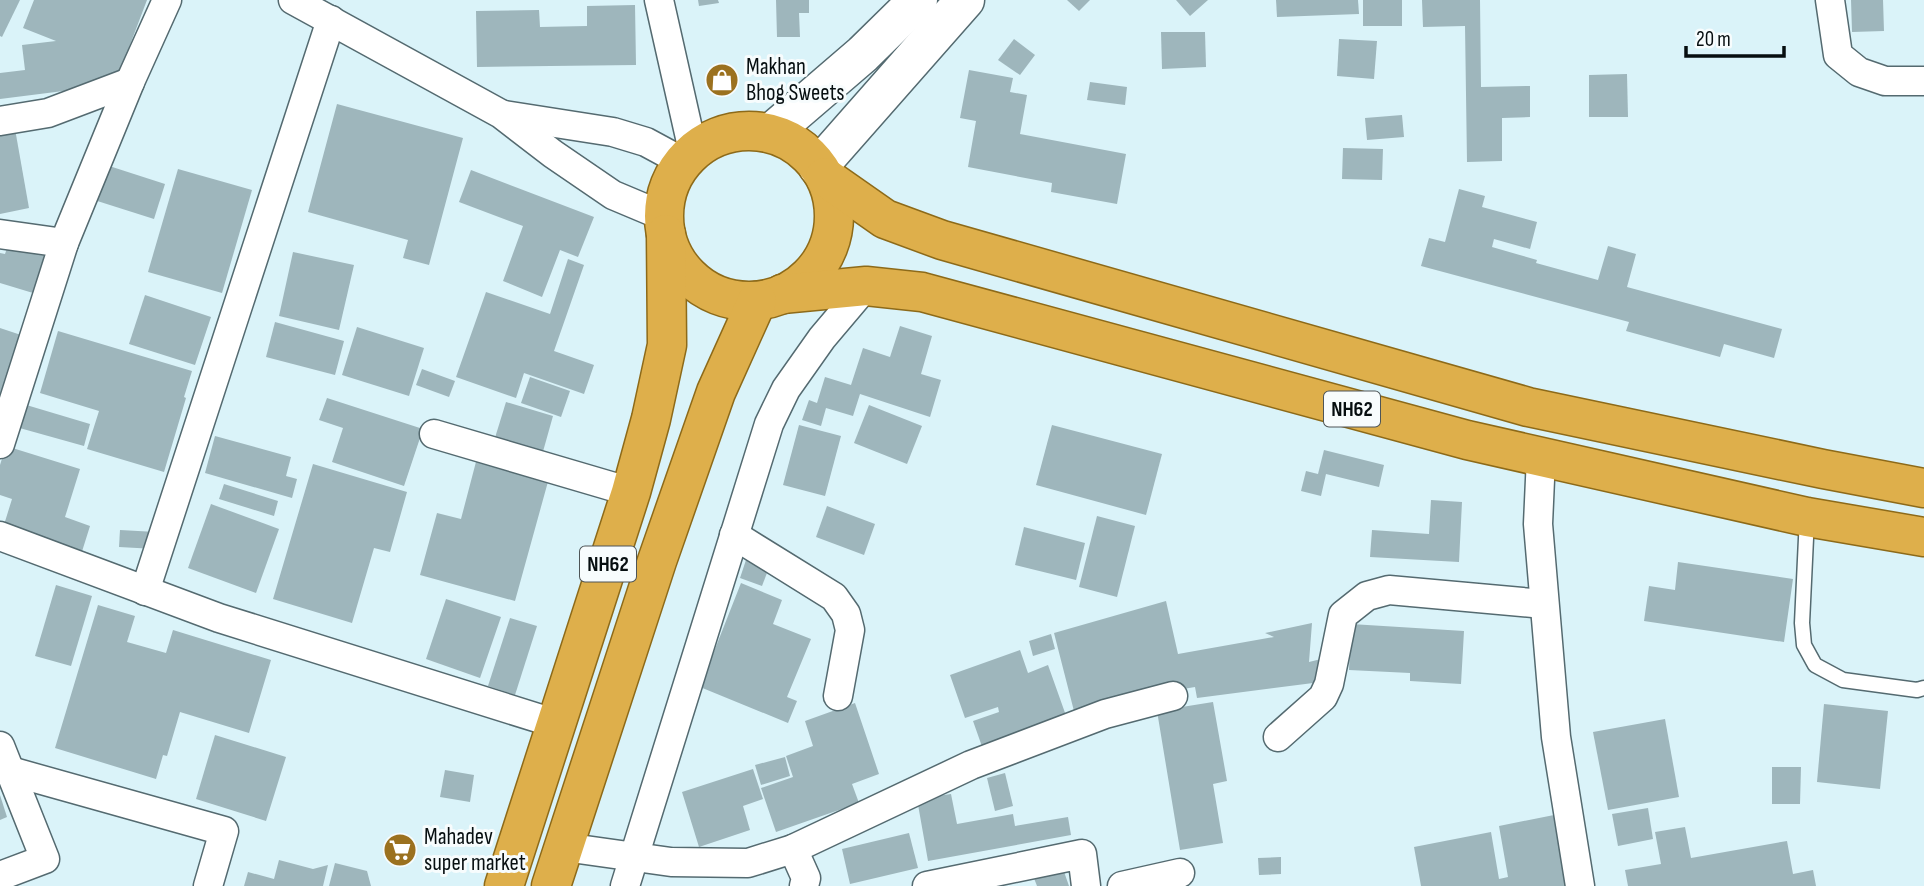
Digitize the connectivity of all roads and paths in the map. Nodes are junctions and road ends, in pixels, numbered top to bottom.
1 (167, 0) edge
2 (293, 0) edge
3 (659, 0) edge
4 (918, 0) edge
5 (965, 0) edge
6 (1830, 0) edge
7 (331, 20) junction
8 (1924, 81) edge
9 (130, 82) junction
10 (501, 114) junction
11 (0, 121) edge
12 (771, 133) junction
13 (688, 156) junction
14 (821, 172) junction
15 (665, 225) junction
16 (0, 234) edge
17 (65, 243) junction
18 (866, 286) junction
19 (769, 298) junction
20 (434, 434) dead end
21 (0, 444) edge
22 (1541, 457) junction
23 (1924, 488) edge
24 (631, 492) junction
25 (1807, 516) junction
26 (734, 535) junction
27 (0, 536) edge
28 (1924, 537) edge
29 (145, 591) junction
30 (1545, 604) junction
31 (1924, 688) edge
32 (838, 696) dead end
33 (1174, 696) dead end
34 (556, 724) junction
35 (1278, 737) dead end
36 (5, 759) edge
37 (564, 846) junction
38 (793, 849) junction
39 (634, 856) junction
40 (1180, 873) dead end
41 (0, 876) edge
42 (208, 886) edge
43 (504, 886) edge
44 (551, 886) edge
45 (625, 886) edge
46 (804, 886) edge
47 (927, 886) edge
48 (1086, 886) edge
49 (1122, 886) edge
50 (1580, 886) edge

1 - 9 street
2 - 7 street
3 - 13 street
4 - 12 main road
5 - 14 main road
6 - 8 street
7 - 10 street
7 - 29 street
9 - 11 street
9 - 17 street
10 - 13 street
10 - 15 street
12 - 13 highway, NH62
12 - 14 highway, NH62
13 - 15 highway, NH62
14 - 19 highway
14 - 23 highway, NH62
15 - 19 highway, NH62
15 - 24 highway, NH62
16 - 17 street
17 - 21 street
18 - 19 highway, NH62
18 - 22 highway, NH62
18 - 26 street
19 - 37 highway, NH62
20 - 24 street
22 - 25 highway, NH62
22 - 30 street
24 - 34 highway, NH62
25 - 28 highway, NH62
25 - 31 lane
26 - 32 street
26 - 39 street
27 - 29 street
29 - 34 street
30 - 35 street
30 - 50 street
33 - 38 street
34 - 43 highway, NH62
36 - 41 street
36 - 42 street
37 - 39 street
37 - 44 highway, NH62
38 - 39 street
38 - 46 street
39 - 45 street
40 - 49 street
47 - 48 street

